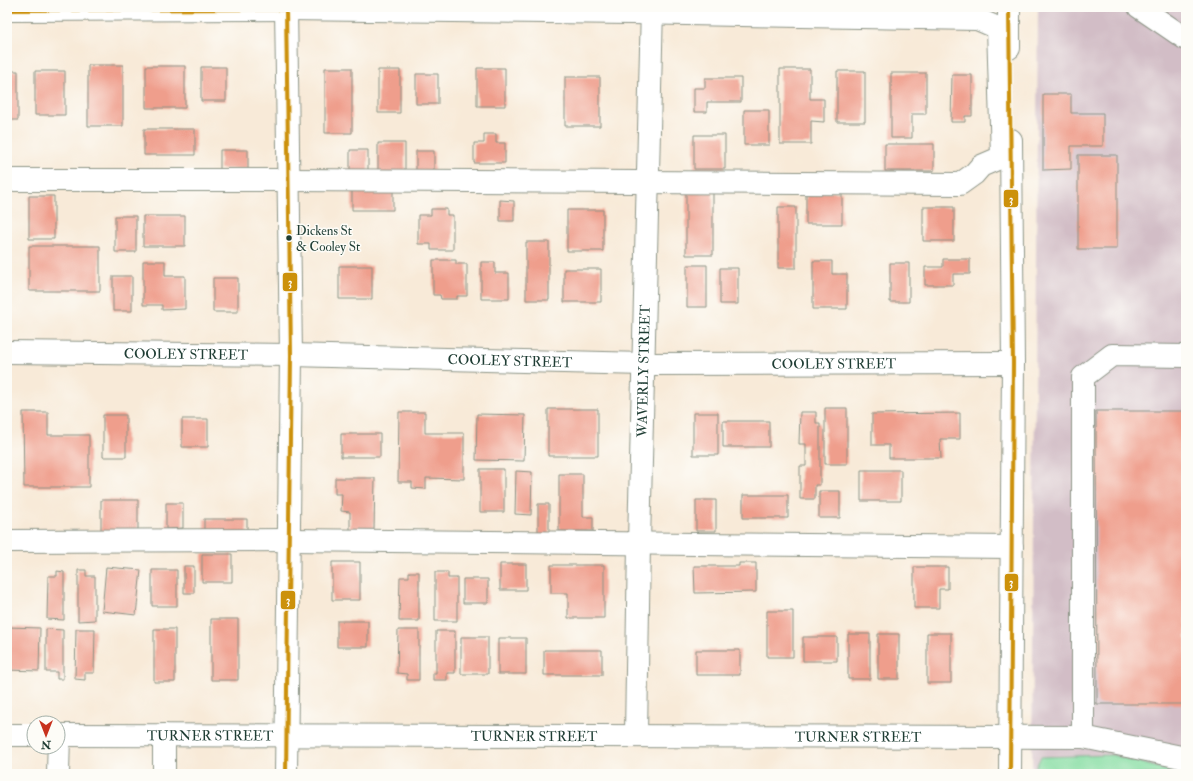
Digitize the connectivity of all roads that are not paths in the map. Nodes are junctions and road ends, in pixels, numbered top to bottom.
1 (1009, 7) edge
2 (1140, 7) edge
3 (286, 8) edge
4 (7, 10) edge
5 (652, 10) edge
6 (1186, 39) edge
7 (7, 180) edge
8 (289, 180) junction
9 (648, 183) junction
10 (7, 352) edge
11 (292, 355) junction
12 (1186, 356) edge
13 (1013, 363) junction
14 (644, 364) junction
15 (289, 540) junction
16 (7, 541) edge
17 (638, 543) junction
18 (1012, 547) junction
19 (7, 735) edge
20 (26, 735) edge
21 (66, 735) edge
22 (164, 735) junction
23 (286, 735) junction
24 (636, 735) junction
25 (1010, 736) junction
26 (1083, 737) junction
27 (58, 755) edge
28 (1186, 758) edge
29 (58, 774) edge
30 (164, 774) edge
31 (286, 774) edge
32 (1010, 774) edge

1 - 13 street
2 - 6 street
3 - 4 street
3 - 5 street
3 - 8 street
5 - 9 street, WAVERLY STREET
5 - 9 street
7 - 8 street
8 - 9 street
8 - 11 street
9 - 14 street, WAVERLY STREET
10 - 11 street, COOLEY STREET
11 - 14 street, COOLEY STREET
11 - 15 street
12 - 26 street
13 - 14 street, COOLEY STREET
13 - 18 street
14 - 17 street, WAVERLY STREET
15 - 16 street
15 - 17 street
15 - 23 street
17 - 18 street
17 - 24 street, WAVERLY STREET
18 - 25 street
19 - 20 street
21 - 22 street, TURNER STREET
22 - 23 street, TURNER STREET
22 - 30 street
23 - 24 street, TURNER STREET
23 - 31 street
24 - 25 street, TURNER STREET
25 - 26 street, TURNER STREET
25 - 32 street
26 - 28 street, TURNER STREET
27 - 29 street

